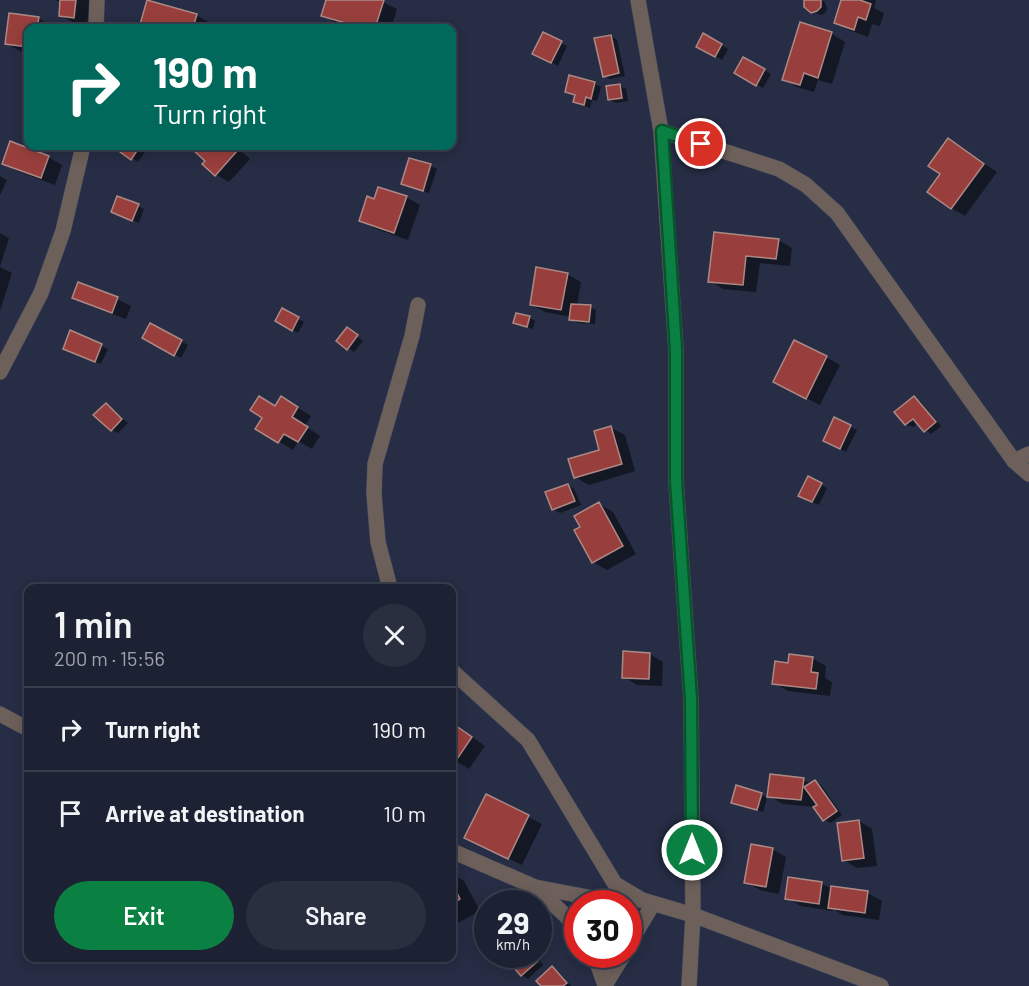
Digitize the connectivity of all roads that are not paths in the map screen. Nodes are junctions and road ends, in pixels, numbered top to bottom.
1 (97, 0) edge
2 (638, 0) edge
3 (96, 24) edge
4 (662, 131) junction
5 (82, 150) edge
6 (418, 305) dead end
7 (0, 372) edge
8 (1029, 454) edge
9 (1014, 461) junction
10 (1029, 474) edge
11 (389, 584) edge
12 (456, 675) edge
13 (0, 714) edge
14 (24, 727) edge
15 (456, 853) edge
16 (535, 887) junction
17 (648, 902) junction
18 (564, 914) edge
19 (642, 915) edge
20 (693, 915) junction
21 (599, 968) edge
22 (616, 968) edge
23 (605, 986) edge
24 (689, 986) edge
25 (881, 986) edge

1 - 3 street
2 - 4 street
4 - 9 street
4 - 20 street
5 - 7 street
6 - 11 street
8 - 9 street
9 - 10 street
12 - 17 street
13 - 14 street
15 - 16 street
16 - 17 street
16 - 18 street
17 - 19 street
17 - 20 street
20 - 24 street
20 - 25 street
21 - 23 street
22 - 23 street

